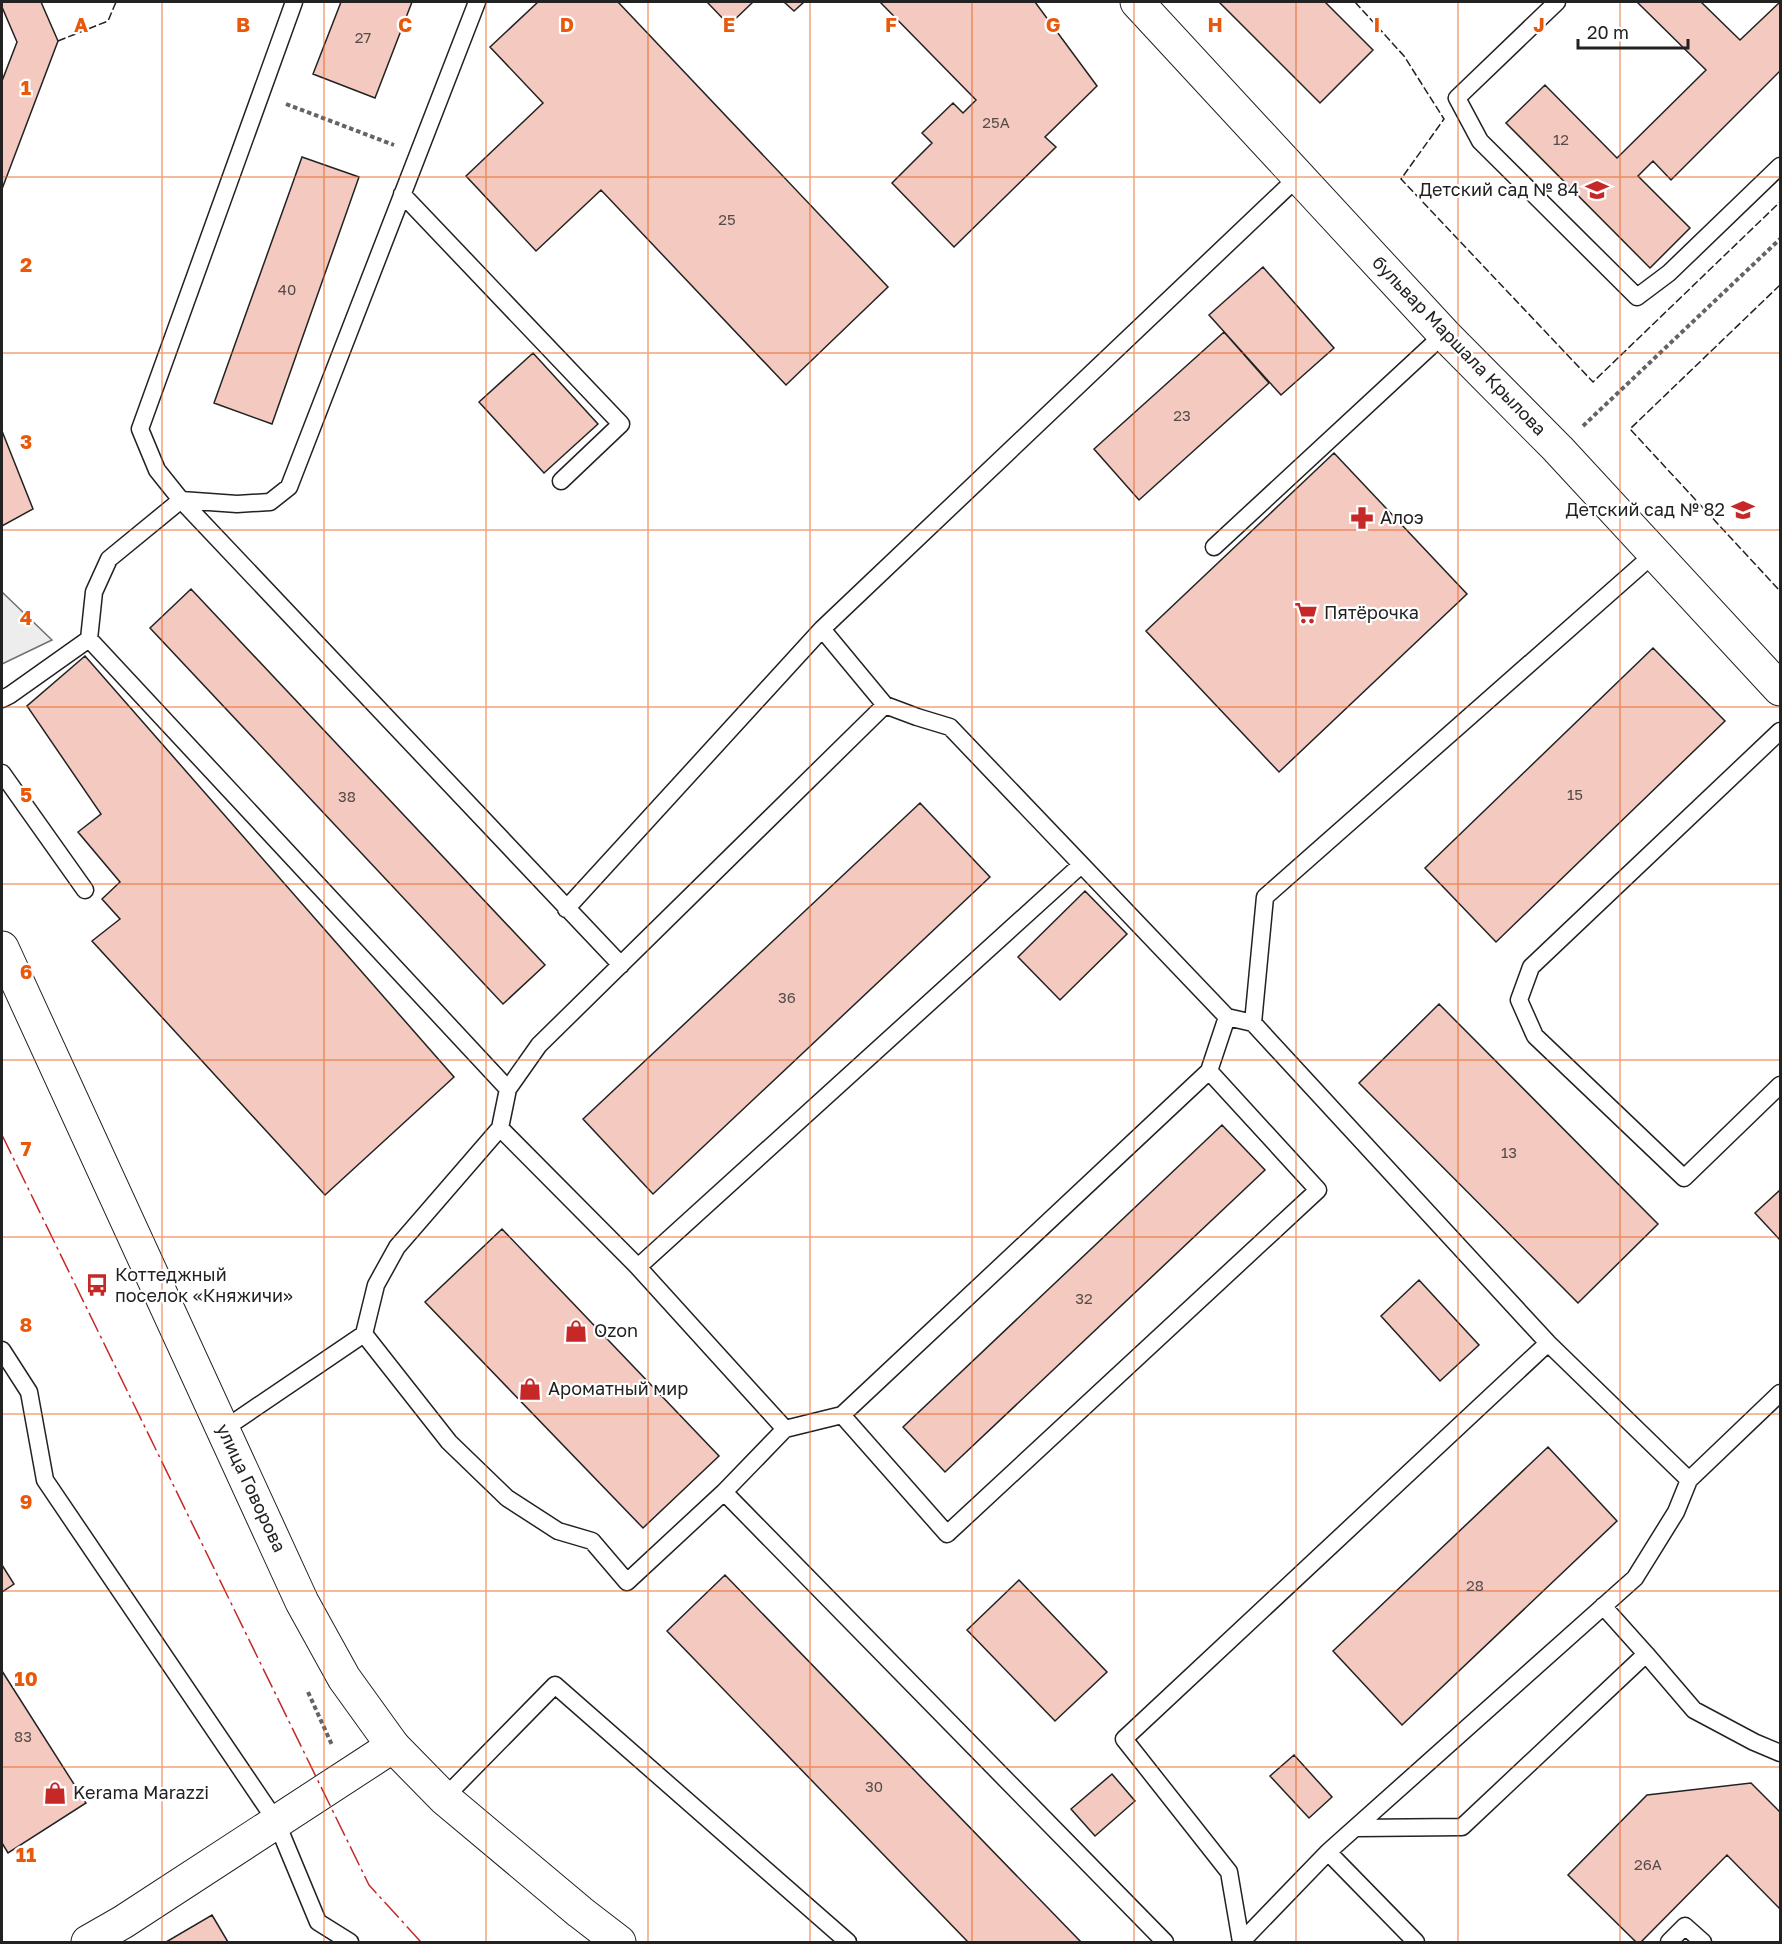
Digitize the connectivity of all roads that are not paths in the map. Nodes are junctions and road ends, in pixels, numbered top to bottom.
1 (294, 2) edge
2 (477, 2) edge
3 (1137, 2) edge
4 (1557, 2) edge
5 (1780, 166) edge
6 (1299, 176) junction
7 (402, 194) junction
8 (1444, 334) junction
9 (561, 481) dead end
10 (180, 500) junction
11 (1214, 547) dead end
12 (1655, 553) junction
13 (822, 629) junction
14 (89, 639) junction
15 (1780, 689) edge
16 (2, 699) edge
17 (885, 705) junction
18 (1780, 731) edge
19 (2, 773) edge
20 (1081, 864) junction
21 (85, 890) dead end
22 (566, 909) junction
23 (2, 950) edge
24 (621, 964) junction
25 (1227, 1017) junction
26 (1253, 1023) junction
27 (1209, 1071) junction
28 (1780, 1085) edge
29 (508, 1089) junction
30 (500, 1128) junction
31 (638, 1267) junction
32 (364, 1334) junction
33 (1548, 1343) junction
34 (2, 1350) edge
35 (1780, 1393) edge
36 (842, 1415) junction
37 (785, 1429) junction
38 (224, 1430) junction
39 (1689, 1480) junction
40 (724, 1492) junction
41 (1603, 1606) junction
42 (1646, 1654) junction
43 (393, 1746) junction
44 (1780, 1754) edge
45 (444, 1798) junction
46 (276, 1821) junction
47 (1356, 1828) junction
48 (1328, 1852) junction
49 (121, 1932) edge
50 (88, 1942) edge
51 (350, 1942) edge
52 (619, 1942) edge
53 (848, 1942) edge
54 (1165, 1942) edge
55 (1241, 1942) edge
56 (1416, 1942) edge
57 (1669, 1942) edge
58 (1703, 1942) edge

1 - 10 lane
2 - 7 lane
3 - 6 street, бульвар Маршала Крылова
4 - 5 lane
6 - 8 street, бульвар Маршала Крылова
6 - 13 lane
7 - 9 lane
7 - 10 lane
8 - 11 lane
8 - 12 street, бульвар Маршала Крылова
10 - 14 lane
10 - 22 lane
12 - 15 street, бульвар Маршала Крылова
12 - 26 lane
13 - 17 lane
13 - 22 lane
14 - 16 lane
14 - 29 lane
17 - 20 lane
17 - 24 lane
18 - 28 lane
19 - 21 lane
20 - 25 lane
20 - 31 lane
22 - 24 lane
23 - 38 street, улица Говорова
24 - 29 lane
25 - 26 lane
25 - 27 lane
26 - 33 lane
27 - 36 lane
27 - 36 lane
29 - 30 lane
30 - 31 lane
30 - 32 lane
31 - 37 lane
32 - 38 lane
32 - 40 lane
33 - 39 lane
33 - 55 lane
34 - 46 lane
35 - 39 lane
36 - 37 lane
37 - 40 lane
38 - 43 street, улица Говорова
39 - 41 lane
40 - 54 lane
41 - 42 lane
41 - 47 lane
42 - 44 lane
42 - 47 lane
43 - 45 street, улица Говорова
43 - 46 street
45 - 52 street, улица Говорова
45 - 53 lane
46 - 49 street
46 - 51 lane
47 - 48 lane
48 - 55 lane
48 - 56 lane
49 - 50 street
57 - 58 lane

